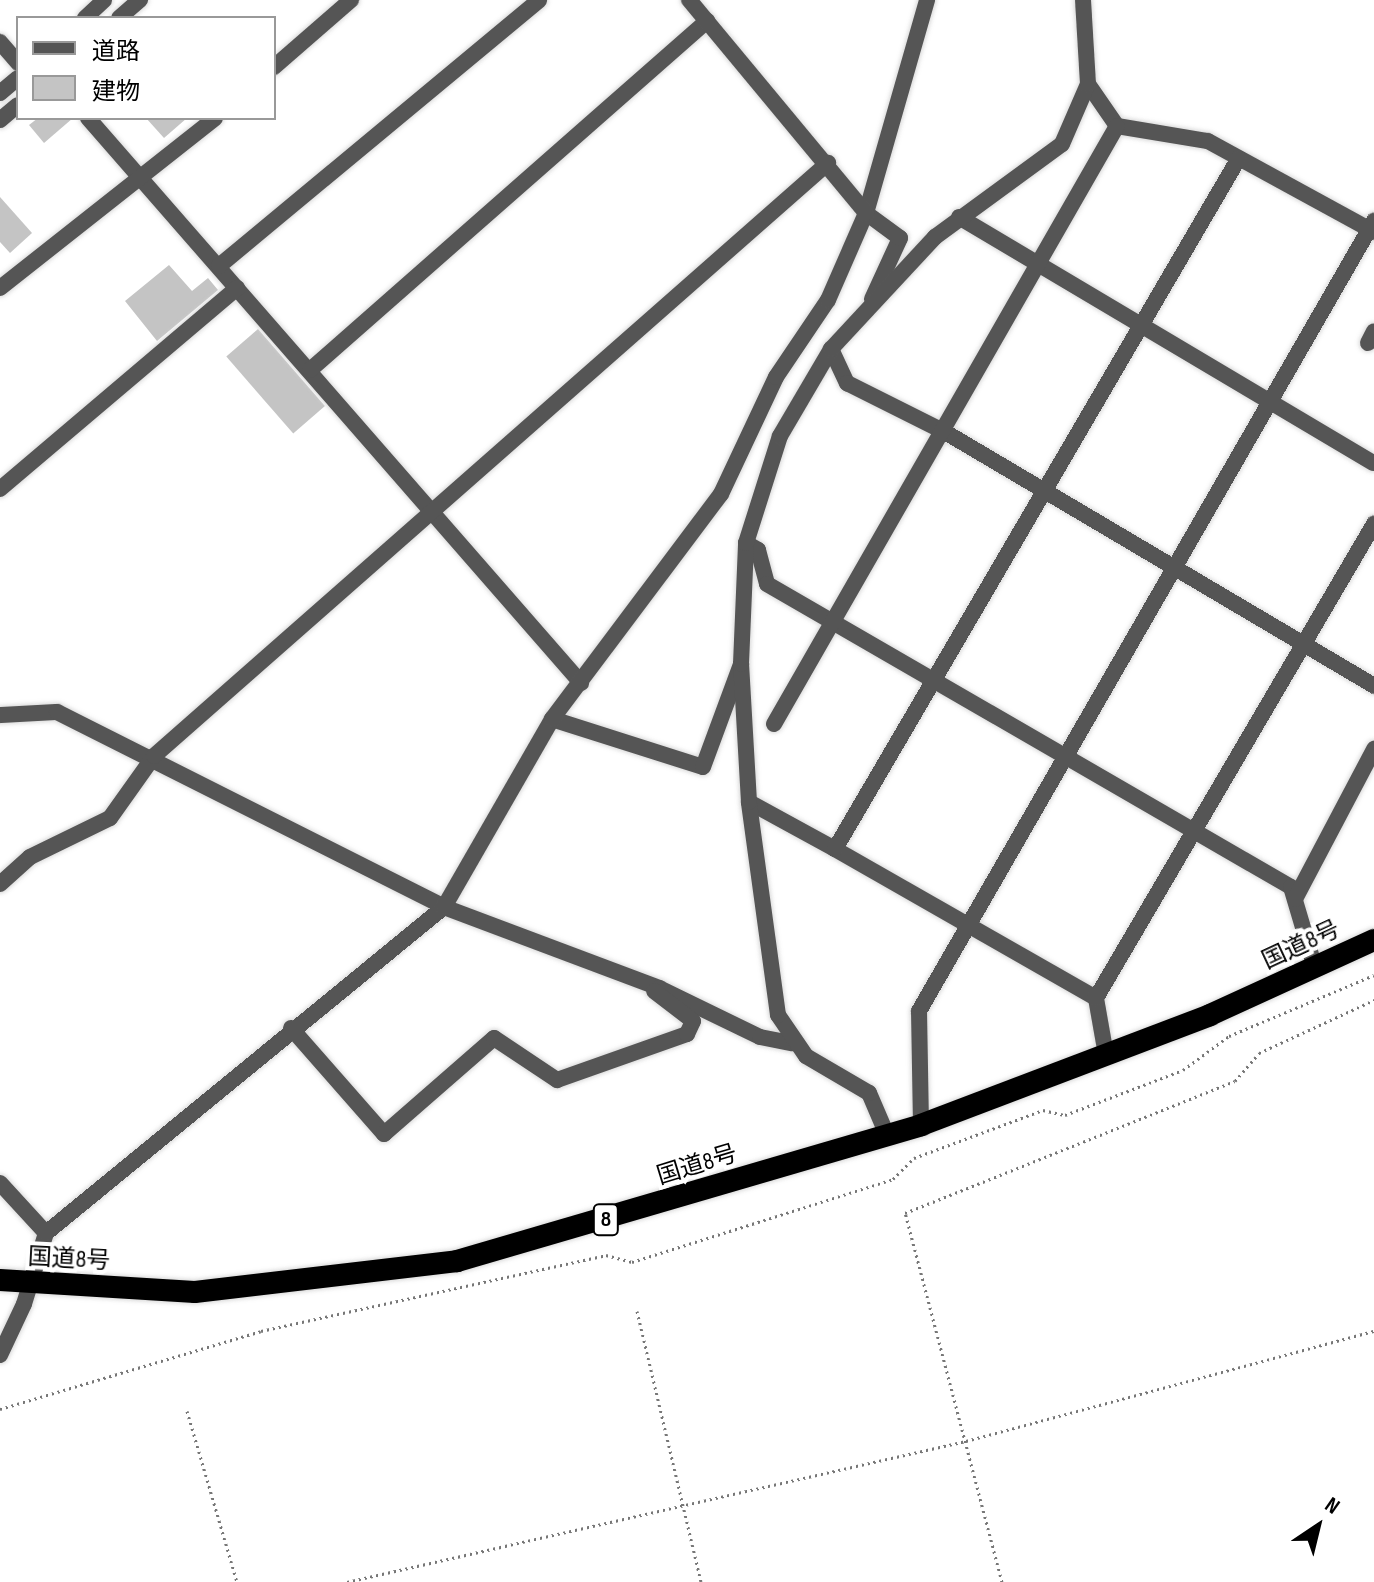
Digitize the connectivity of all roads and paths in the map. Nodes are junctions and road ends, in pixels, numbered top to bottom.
1 (104, 0) edge
2 (140, 0) edge
3 (351, 0) edge
4 (539, 0) edge
5 (689, 0) edge
6 (927, 0) edge
7 (1083, 0) edge
8 (87, 16) edge
9 (121, 16) edge
10 (707, 21) junction
11 (0, 42) edge
12 (16, 61) edge
13 (276, 65) edge
14 (16, 80) edge
15 (1088, 84) junction
16 (0, 93) edge
17 (16, 107) edge
18 (0, 120) edge
19 (90, 120) edge
20 (213, 120) edge
21 (1117, 126) junction
22 (1239, 158) junction
23 (828, 163) junction
24 (142, 181) junction
25 (866, 213) junction
26 (959, 217) junction
27 (1372, 227) edge
28 (219, 266) junction
29 (1038, 266) junction
30 (0, 288) edge
31 (237, 288) junction
32 (872, 299) junction
33 (1141, 326) junction
34 (831, 349) junction
35 (310, 370) junction
36 (1269, 402) junction
37 (945, 432) junction
38 (1374, 463) edge
39 (0, 489) edge
40 (1044, 494) junction
41 (433, 515) junction
42 (1373, 529) edge
43 (746, 543) junction
44 (1173, 573) junction
45 (835, 624) junction
46 (1301, 648) junction
47 (741, 664) junction
48 (935, 681) junction
49 (581, 683) junction
50 (1374, 686) edge
51 (0, 715) edge
52 (552, 719) junction
53 (774, 724) dead end
54 (1374, 749) edge
55 (154, 756) junction
56 (1063, 756) junction
57 (749, 802) junction
58 (1195, 832) junction
59 (835, 849) junction
60 (0, 884) edge
61 (1295, 899) junction
62 (444, 907) junction
63 (965, 923) junction
64 (1374, 940) edge
65 (1315, 968) junction
66 (1374, 975) edge
67 (653, 986) junction
68 (1096, 998) junction
69 (1374, 1000) edge
70 (291, 1028) junction
71 (792, 1043) junction
72 (1106, 1055) junction
73 (921, 1125) junction
74 (887, 1135) junction
75 (0, 1183) edge
76 (46, 1233) junction
77 (0, 1280) edge
78 (26, 1293) junction
79 (637, 1311) dead end
80 (1374, 1331) edge
81 (0, 1355) edge
82 (0, 1409) edge
83 (187, 1411) dead end
84 (966, 1441) junction
85 (681, 1503) junction
86 (237, 1582) edge
87 (347, 1582) edge
88 (701, 1582) edge
89 (1002, 1582) edge

1 - 8 street
2 - 9 street
3 - 13 street
4 - 28 street
5 - 10 street
6 - 25 street
7 - 15 street
10 - 23 street
10 - 35 street
11 - 12 street
14 - 16 street
15 - 21 street
15 - 26 street
17 - 18 street
19 - 24 street
20 - 24 street
21 - 22 street
21 - 29 street
22 - 27 street
22 - 33 street
23 - 25 street
23 - 41 street
24 - 28 street
24 - 30 street
25 - 32 street
25 - 49 street
26 - 29 street
26 - 32 street
27 - 36 street
28 - 31 street
29 - 33 street
29 - 37 street
31 - 35 street
31 - 39 street
32 - 34 street
33 - 36 street
33 - 40 street
34 - 37 street
34 - 43 street
35 - 41 street
36 - 38 street
36 - 44 street
37 - 40 street
37 - 45 street
40 - 44 street
40 - 48 street
41 - 49 street
41 - 55 street
42 - 46 street
43 - 45 street
43 - 47 street
44 - 46 street
44 - 56 street
45 - 48 street
45 - 53 street
46 - 50 street
46 - 58 street
47 - 52 street
47 - 57 street
48 - 56 street
48 - 59 street
49 - 52 street
51 - 55 street
52 - 62 street
54 - 61 street
55 - 60 street
55 - 62 street
56 - 58 street
56 - 63 street
57 - 59 street
57 - 71 street
58 - 61 street
58 - 68 street
59 - 63 street
61 - 65 street
62 - 67 street
62 - 70 street
63 - 68 street
63 - 73 street
64 - 65 highway, 国道8号 / 8
65 - 72 highway, 国道8号 / 8
66 - 82 path
67 - 70 street
67 - 71 street
68 - 72 street
69 - 84 path
70 - 76 street
71 - 74 street
72 - 73 highway, 国道8号 / 8
73 - 74 highway, 国道8号 / 8
74 - 78 highway, 国道8号 / 8
75 - 76 street
76 - 78 street
77 - 78 highway, 国道8号 / 8
78 - 81 street
79 - 85 path
80 - 84 path
83 - 86 path
84 - 85 path
84 - 89 path
85 - 87 path
85 - 88 path

